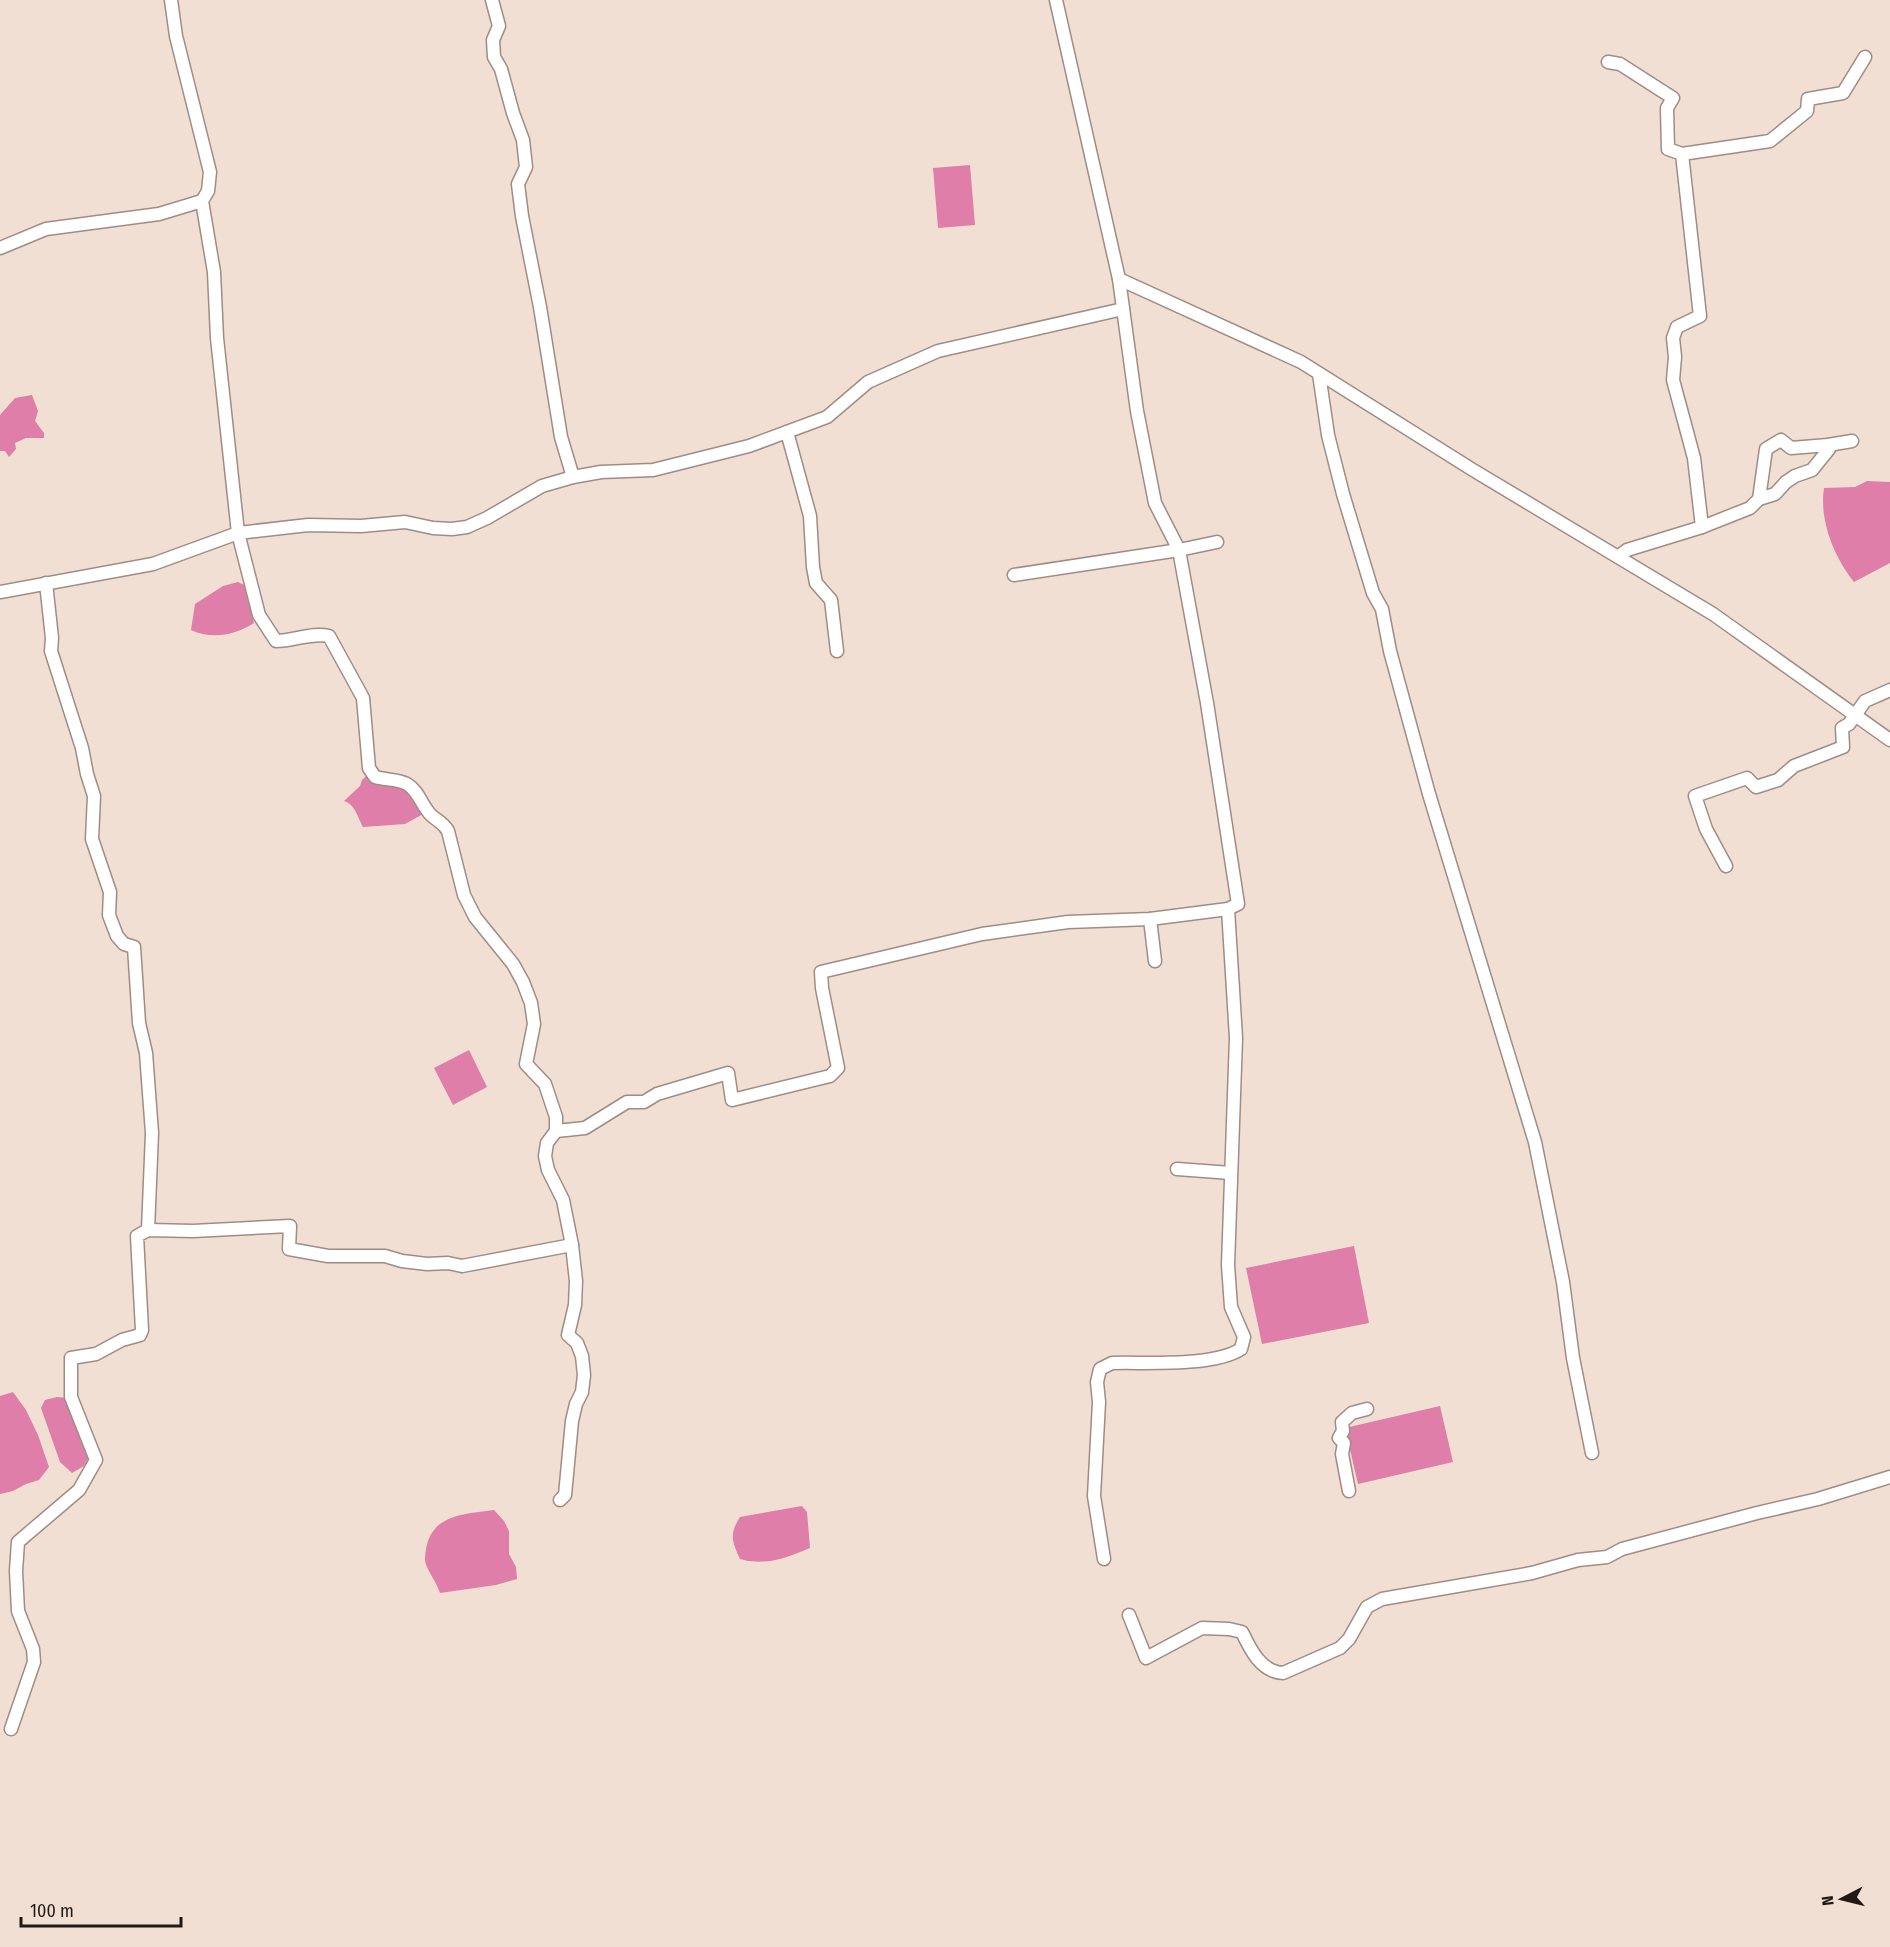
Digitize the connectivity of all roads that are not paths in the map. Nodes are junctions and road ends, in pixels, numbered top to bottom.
1 (171, 0) edge
2 (492, 0) edge
3 (1056, 0) edge
4 (1865, 57) dead end
5 (1608, 62) dead end
6 (1682, 154) junction
7 (202, 201) junction
8 (0, 248) edge
9 (1119, 279) junction
10 (1123, 309) junction
11 (1319, 374) junction
12 (787, 432) junction
13 (1852, 441) dead end
14 (1828, 446) junction
15 (573, 477) junction
16 (1760, 499) junction
17 (1702, 527) junction
18 (238, 533) junction
19 (1217, 542) dead end
20 (1179, 550) junction
21 (1618, 557) junction
22 (1014, 575) dead end
23 (46, 583) junction
24 (0, 592) edge
25 (837, 651) dead end
26 (1890, 690) edge
27 (1856, 716) junction
28 (1890, 740) edge
29 (1726, 866) dead end
30 (1228, 909) junction
31 (1150, 919) junction
32 (1155, 961) dead end
33 (556, 1131) junction
34 (1177, 1169) dead end
35 (1231, 1173) junction
36 (148, 1230) junction
37 (572, 1245) junction
38 (1367, 1409) dead end
39 (1592, 1453) dead end
40 (1890, 1477) edge
41 (1349, 1491) dead end
42 (560, 1500) dead end
43 (1104, 1559) dead end
44 (1129, 1615) dead end
45 (11, 1729) dead end

1 - 7 street
2 - 15 street
3 - 9 street
4 - 6 street
5 - 6 street
6 - 17 street
7 - 8 street
7 - 18 street
9 - 10 street
9 - 11 street
10 - 12 street
10 - 20 street
11 - 21 street
11 - 39 street
12 - 15 street
12 - 25 street
13 - 14 street
14 - 16 street
14 - 16 street
15 - 18 street
16 - 17 street
17 - 21 street
18 - 23 street
18 - 33 street
19 - 20 street
20 - 22 street
20 - 30 street
21 - 27 street
23 - 24 street
23 - 36 street
26 - 27 street
27 - 28 street
27 - 29 street
30 - 31 street
30 - 35 street
31 - 32 street
31 - 33 street
33 - 37 street
34 - 35 street
35 - 43 street
36 - 37 street
36 - 45 street
37 - 42 street
38 - 41 street
40 - 44 street

